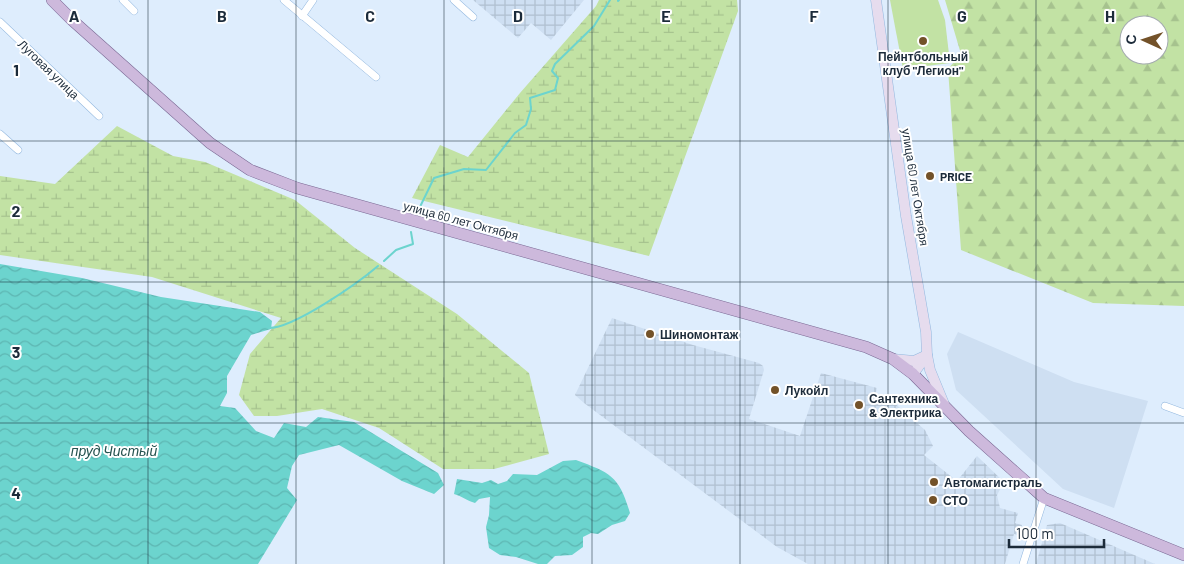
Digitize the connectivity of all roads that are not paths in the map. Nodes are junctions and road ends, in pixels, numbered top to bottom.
1 (52, 0) edge
2 (123, 0) edge
3 (284, 0) edge
4 (313, 0) edge
5 (454, 0) edge
6 (876, 0) edge
7 (134, 11) dead end
8 (302, 16) junction
9 (473, 17) dead end
10 (0, 22) edge
11 (376, 77) dead end
12 (99, 116) dead end
13 (0, 134) edge
14 (18, 150) dead end
15 (927, 355) junction
16 (892, 359) junction
17 (913, 374) junction
18 (1165, 406) dead end
19 (946, 407) junction
20 (1184, 414) edge
21 (1044, 498) junction
22 (1184, 555) edge
23 (1023, 564) edge

1 - 16 main road, улица 60 лет Октября
2 - 7 street
3 - 8 street
4 - 8 street
5 - 9 street
6 - 15 street, улица 60 лет Октября
8 - 11 street
10 - 12 street, Луговая улица
13 - 14 street
15 - 16 street
15 - 17 street
15 - 19 street, улица 60 лет Октября
16 - 17 main road, улица 60 лет Октября
17 - 19 main road, улица 60 лет Октября
18 - 20 street
19 - 21 main road, улица 60 лет Октября
21 - 22 main road, улица 60 лет Октября
21 - 23 street

